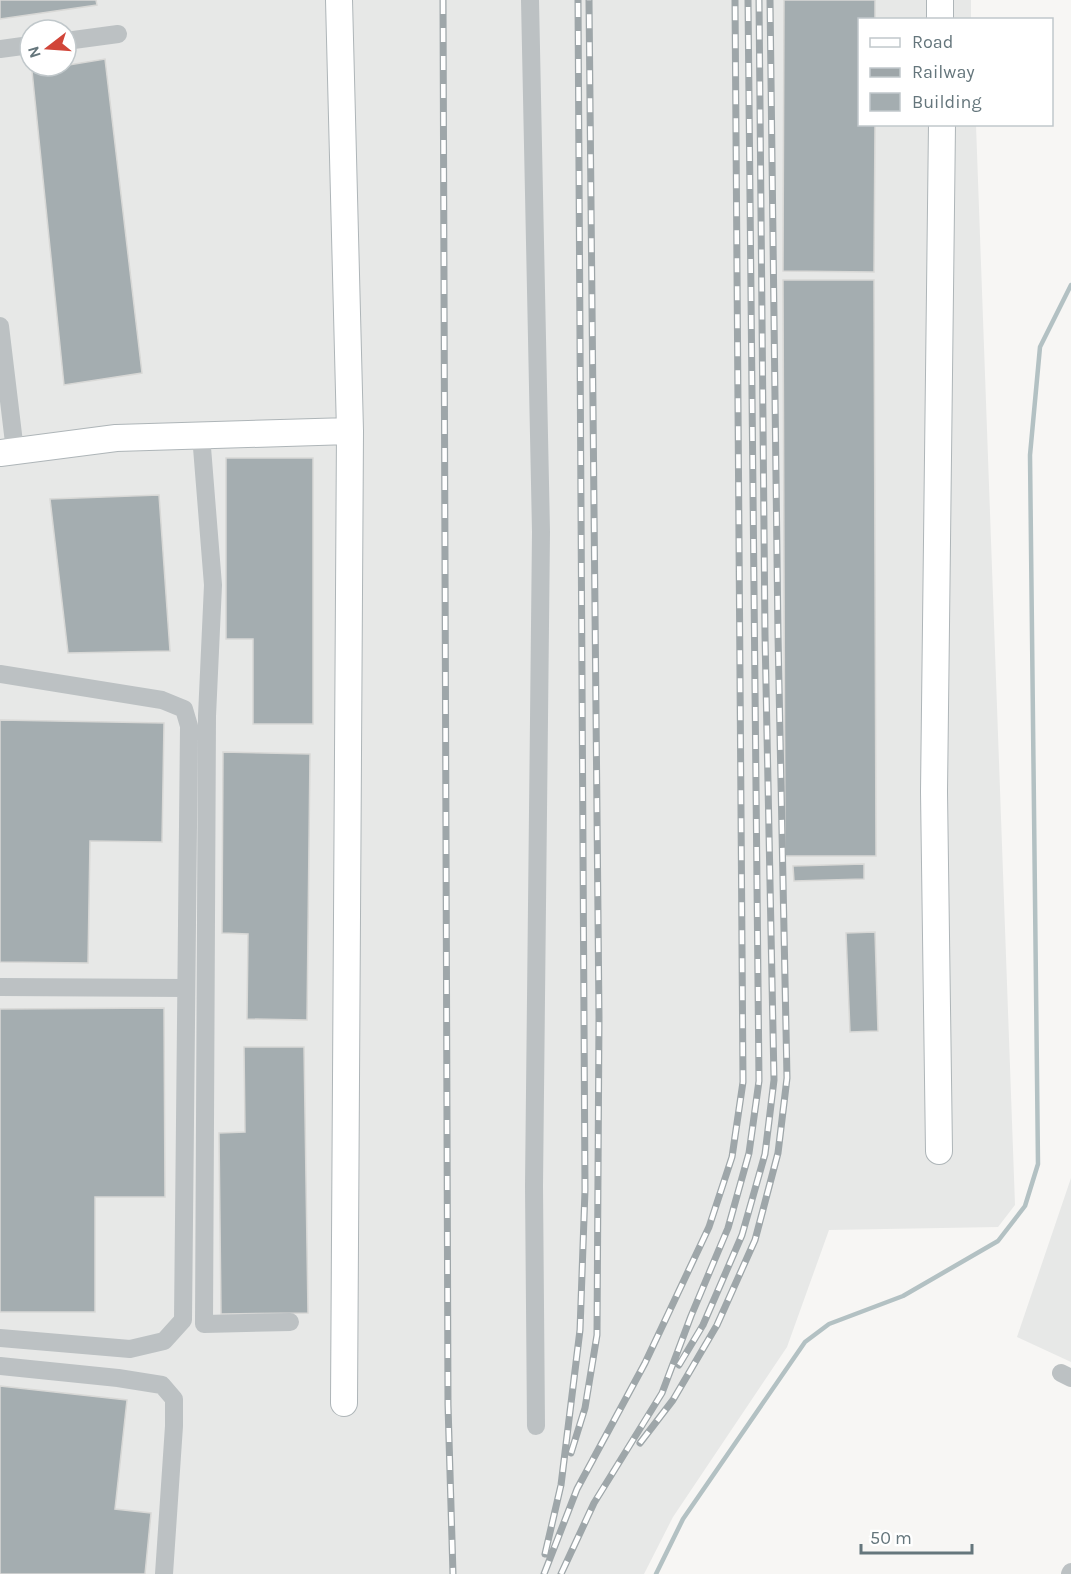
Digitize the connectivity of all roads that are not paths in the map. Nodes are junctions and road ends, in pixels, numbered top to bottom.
1 (339, 0) edge
2 (530, 0) edge
3 (940, 0) edge
4 (940, 18) edge
5 (118, 34) dead end
6 (78, 39) edge
7 (18, 47) edge
8 (0, 49) edge
9 (942, 126) edge
10 (0, 326) edge
11 (350, 431) junction
12 (201, 435) junction
13 (8, 452) edge
14 (0, 674) edge
15 (0, 987) edge
16 (186, 988) junction
17 (939, 1151) dead end
18 (290, 1322) dead end
19 (0, 1338) edge
20 (0, 1366) edge
21 (344, 1403) dead end
22 (536, 1426) dead end
23 (164, 1574) edge

1 - 11 street
2 - 22 street
3 - 4 street
5 - 6 street
7 - 8 street
9 - 17 street
10 - 13 street
11 - 12 street
11 - 21 street
12 - 13 street
12 - 18 street
14 - 16 street
15 - 16 street
16 - 19 street
20 - 23 street

